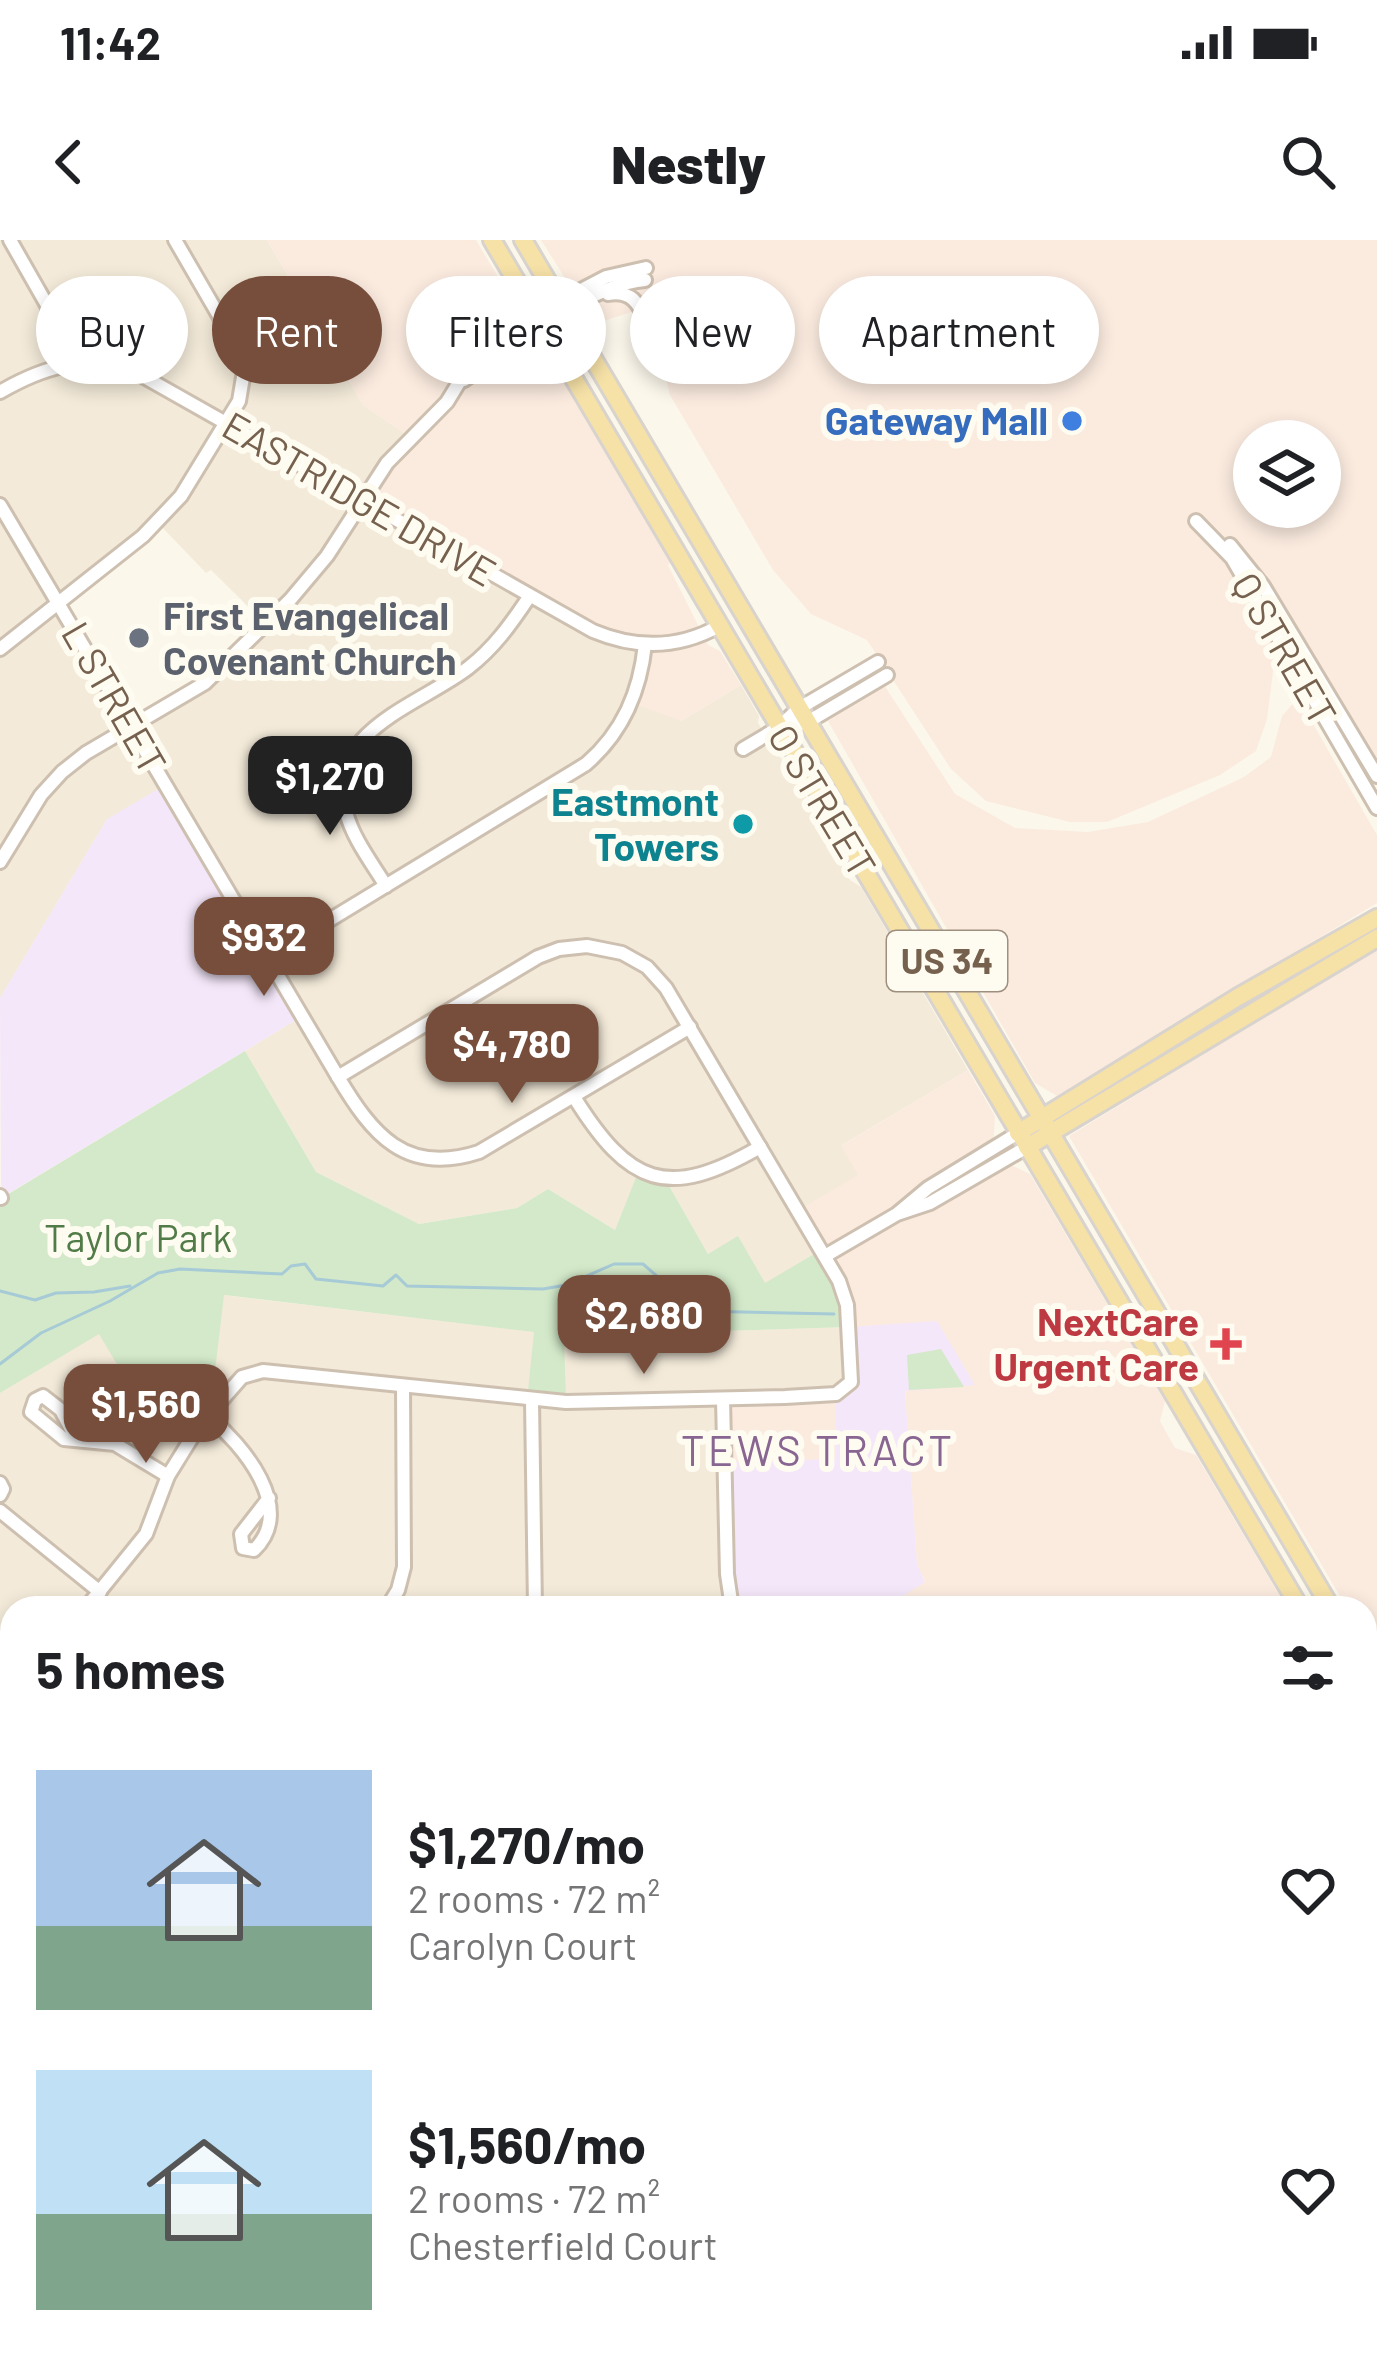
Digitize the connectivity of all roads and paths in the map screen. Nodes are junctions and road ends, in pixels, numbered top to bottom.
1 (10, 240) edge
2 (175, 240) edge
3 (492, 240) edge
4 (524, 240) edge
5 (514, 276) edge
6 (545, 276) edge
7 (606, 277) edge
8 (36, 285) edge
9 (606, 292) edge
10 (36, 372) edge
11 (606, 380) edge
12 (160, 384) edge
13 (460, 384) edge
14 (578, 384) edge
15 (0, 392) edge
16 (227, 422) junction
17 (363, 500) junction
18 (0, 505) edge
19 (529, 597) junction
20 (58, 603) junction
21 (719, 626) junction
22 (645, 644) junction
23 (0, 650) edge
24 (878, 662) dead end
25 (887, 675) dead end
26 (802, 716) junction
27 (131, 727) junction
28 (778, 728) junction
29 (743, 748) dead end
30 (1377, 776) edge
31 (1377, 808) edge
32 (0, 862) edge
33 (386, 886) junction
34 (1377, 918) edge
35 (1377, 938) edge
36 (267, 958) junction
37 (1306, 959) junction
38 (1240, 1020) junction
39 (690, 1028) junction
40 (338, 1077) junction
41 (574, 1097) junction
42 (1045, 1127) junction
43 (1022, 1140) junction
44 (760, 1147) junction
45 (825, 1256) junction
46 (403, 1386) junction
47 (723, 1400) junction
48 (532, 1401) junction
49 (208, 1416) junction
50 (75, 1437) dead end
51 (168, 1476) junction
52 (0, 1483) edge
53 (0, 1495) edge
54 (269, 1498) dead end
55 (0, 1510) edge
56 (100, 1592) junction
57 (96, 1596) edge
58 (394, 1596) edge
59 (535, 1596) edge
60 (730, 1596) edge
61 (1293, 1596) edge
62 (1324, 1596) edge

1 - 8 street
2 - 16 street
3 - 5 main road, O STREET / US 34
4 - 6 main road, O STREET / US 34
7 - 9 street
10 - 15 street, EASTRIDGE DRIVE
11 - 26 main road, O STREET / US 34
12 - 16 street, EASTRIDGE DRIVE
13 - 17 street
14 - 21 main road, O STREET / US 34
16 - 17 street, EASTRIDGE DRIVE
16 - 20 street
17 - 19 street, EASTRIDGE DRIVE
17 - 27 street
18 - 20 street, L STREET
19 - 22 street, EASTRIDGE DRIVE
19 - 33 street
20 - 23 street
20 - 27 street, L STREET
21 - 22 street, EASTRIDGE DRIVE
21 - 28 main road, O STREET / US 34
22 - 33 street
24 - 26 street
25 - 26 street
26 - 28 street
26 - 42 main road, O STREET / US 34
27 - 32 street
27 - 36 street, L STREET
28 - 29 street
28 - 43 main road, O STREET / US 34
30 - 31 street, Q STREET
33 - 36 street
34 - 37 main road
35 - 38 main road
36 - 40 street, L STREET
37 - 38 main road
37 - 42 main road
38 - 42 main road
39 - 40 street
39 - 41 street, L STREET
39 - 44 street
40 - 41 street, L STREET
41 - 44 street
42 - 43 main road
42 - 62 main road, O STREET / US 34
43 - 45 street
43 - 61 main road, O STREET / US 34
44 - 45 street
45 - 47 street
46 - 48 street
46 - 49 street
46 - 58 street
47 - 48 street
47 - 60 street
48 - 59 street
49 - 51 street
49 - 54 street
50 - 51 street
51 - 56 street
52 - 53 street
55 - 56 street
56 - 57 street

